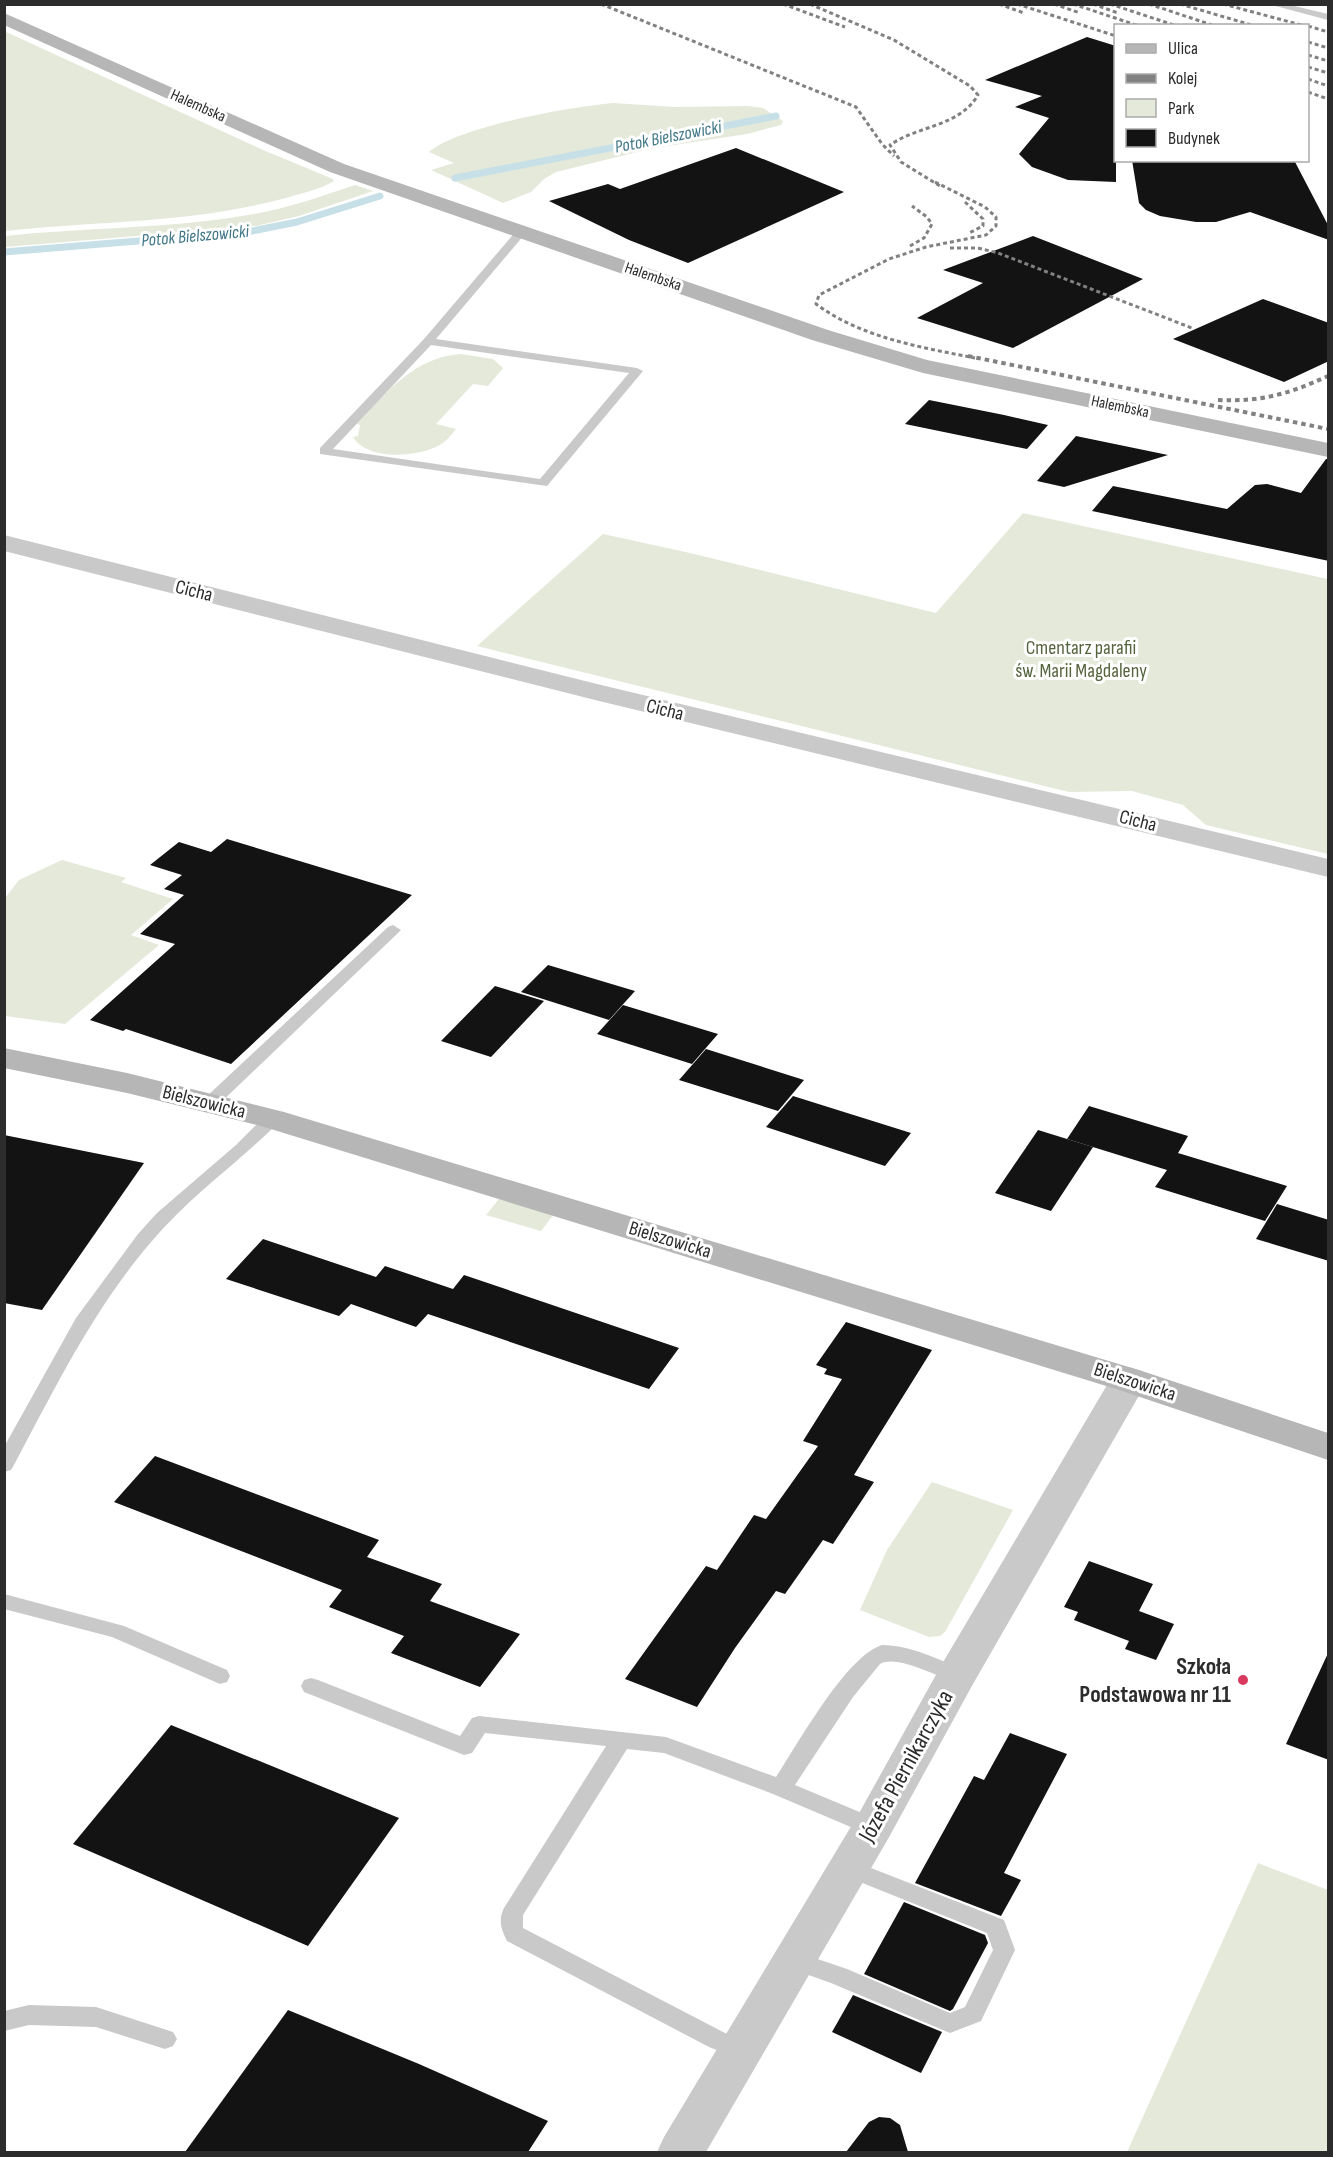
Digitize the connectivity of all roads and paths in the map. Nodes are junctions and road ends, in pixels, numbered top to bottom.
1 (1272, 4) edge
2 (1329, 17) edge
3 (4, 18) edge
4 (521, 232) junction
5 (428, 341) junction
6 (1329, 450) edge
7 (4, 543) edge
8 (1329, 868) edge
9 (393, 930) dead end
10 (4, 1058) edge
11 (211, 1102) junction
12 (272, 1119) junction
13 (1129, 1380) junction
14 (1329, 1447) edge
15 (4, 1465) edge
16 (4, 1601) edge
17 (957, 1675) junction
18 (220, 1676) dead end
19 (311, 1686) dead end
20 (621, 1741) junction
21 (781, 1788) junction
22 (873, 1827) junction
23 (848, 1868) junction
24 (794, 1960) junction
25 (4, 2021) edge
26 (165, 2039) dead end
27 (740, 2049) junction
28 (681, 2152) edge

1 - 2 lane
3 - 4 street, Halembska
4 - 5 lane
4 - 6 street, Halembska
5 - 5 lane
7 - 8 street, Cicha
9 - 11 lane
10 - 11 street, Bielszowicka
11 - 12 street, Bielszowicka
12 - 13 street, Bielszowicka
12 - 15 lane
13 - 14 street, Bielszowicka
13 - 17 street, Józefa Piernikarczyka
16 - 18 lane
17 - 21 lane
17 - 22 street, Józefa Piernikarczyka
19 - 20 lane
20 - 21 lane
20 - 27 lane
21 - 22 lane
22 - 23 street, Józefa Piernikarczyka
23 - 24 street, Józefa Piernikarczyka
23 - 24 lane
24 - 27 street, Józefa Piernikarczyka
25 - 26 lane
27 - 28 street, Józefa Piernikarczyka

